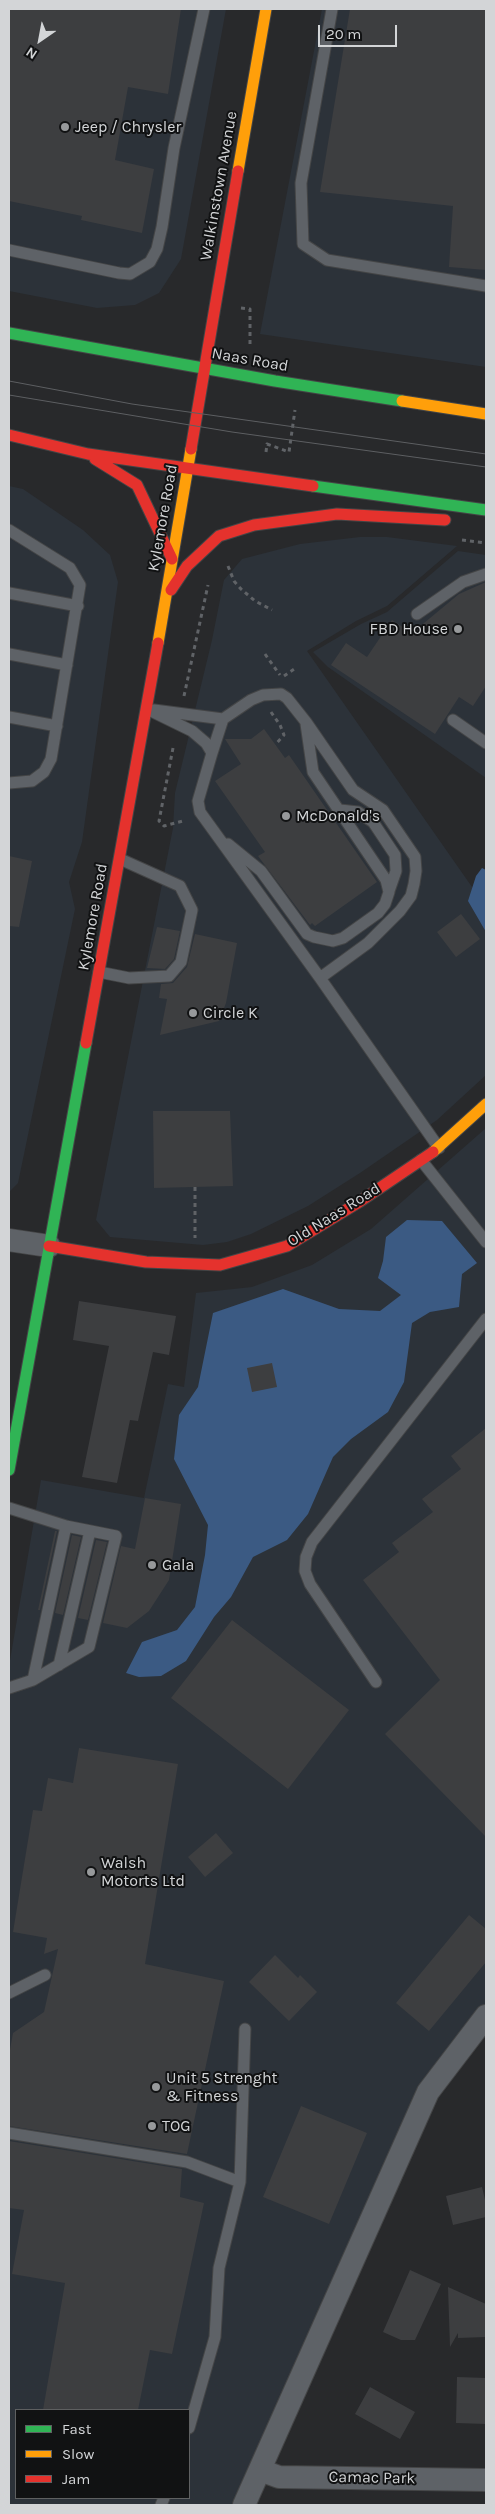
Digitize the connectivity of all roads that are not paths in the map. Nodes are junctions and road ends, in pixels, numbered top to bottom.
1 (204, 9) edge
2 (266, 9) edge
3 (332, 9) edge
4 (9, 250) edge
5 (486, 286) edge
6 (9, 333) edge
7 (205, 369) junction
8 (486, 414) edge
9 (9, 435) edge
10 (88, 454) junction
11 (188, 468) junction
12 (486, 510) edge
13 (457, 522) dead end
14 (9, 530) edge
15 (172, 558) junction
16 (486, 574) edge
17 (9, 592) edge
18 (166, 598) junction
19 (78, 606) junction
20 (418, 614) dead end
21 (9, 654) edge
22 (67, 665) junction
23 (147, 709) junction
24 (9, 717) edge
25 (223, 719) junction
26 (453, 720) dead end
27 (306, 722) junction
28 (57, 726) junction
29 (485, 739) edge
30 (212, 753) junction
31 (9, 783) edge
32 (340, 810) junction
33 (217, 835) junction
34 (120, 859) junction
35 (389, 892) junction
36 (99, 972) junction
37 (320, 978) junction
38 (486, 1104) edge
39 (439, 1148) junction
40 (421, 1160) junction
41 (9, 1240) edge
42 (486, 1242) edge
43 (49, 1246) junction
44 (486, 1319) edge
45 (9, 1470) edge
46 (9, 1508) edge
47 (66, 1526) junction
48 (90, 1531) junction
49 (59, 1665) junction
50 (33, 1680) junction
51 (376, 1682) dead end
52 (9, 1688) edge
53 (45, 1974) dead end
54 (9, 1993) edge
55 (486, 2016) edge
56 (245, 2029) dead end
57 (9, 2133) edge
58 (240, 2182) junction
59 (190, 2424) edge
60 (260, 2470) junction
61 (486, 2480) edge
62 (244, 2505) edge

1 - 4 lane
2 - 7 main road, Walkinstown Avenue
3 - 5 lane
6 - 7 main road, Naas Road
7 - 8 main road, Naas Road
7 - 11 main road, Kylemore Road
9 - 10 main road
10 - 11 main road
10 - 15 main road
11 - 12 main road
11 - 15 main road, Kylemore Road
13 - 18 main road
14 - 19 lane
15 - 18 main road, Kylemore Road
16 - 20 lane
17 - 19 lane
18 - 23 main road, Kylemore Road
19 - 22 lane
21 - 22 lane
22 - 28 lane
23 - 25 lane
23 - 30 lane
23 - 34 main road, Kylemore Road
24 - 28 lane
25 - 27 lane
25 - 30 lane
26 - 29 lane
27 - 32 lane
27 - 37 lane
28 - 31 lane
30 - 33 lane
32 - 35 lane
32 - 35 lane
33 - 35 lane
33 - 37 lane
34 - 36 main road, Kylemore Road
34 - 36 lane
36 - 43 main road, Kylemore Road
37 - 39 lane
38 - 39 main road, Old Naas Road
39 - 40 main road, Old Naas Road
40 - 42 lane
40 - 43 main road, Old Naas Road
41 - 43 street, Old Naas Road
43 - 45 main road, Kylemore Road
44 - 51 lane
46 - 47 lane
47 - 48 lane
47 - 50 lane
48 - 49 lane
48 - 49 lane
49 - 50 lane
50 - 52 lane
53 - 54 lane
55 - 60 street
56 - 58 lane
57 - 58 lane
58 - 59 lane
60 - 61 street, Camac Park
60 - 62 street

